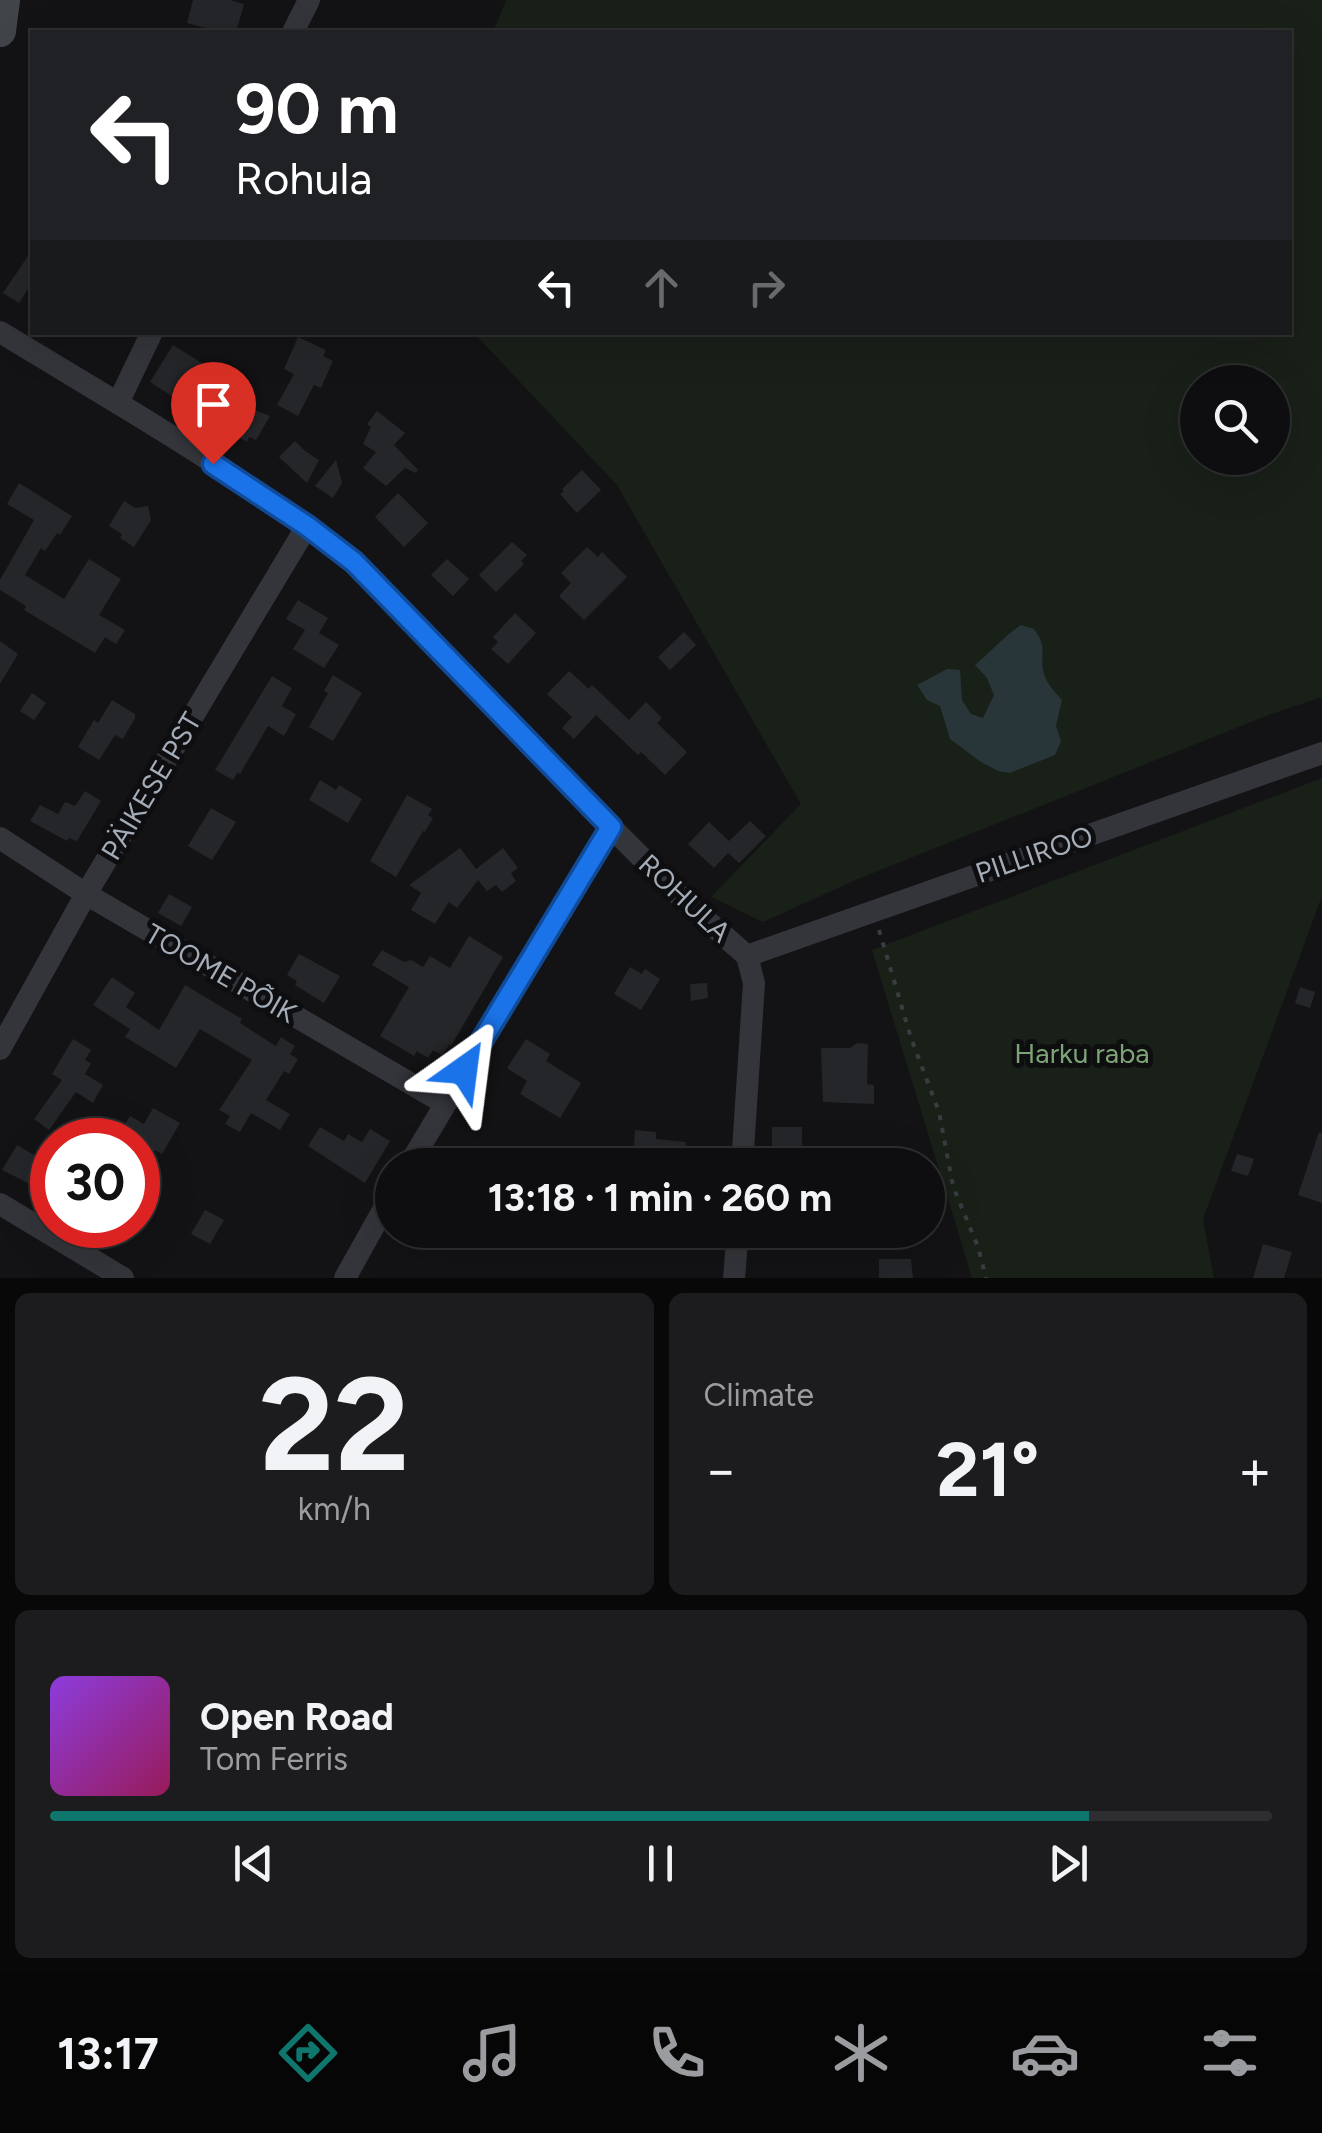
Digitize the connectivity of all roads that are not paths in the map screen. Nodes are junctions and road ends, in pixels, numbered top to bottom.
1 (4, 0) edge
2 (308, 0) edge
3 (294, 30) edge
4 (0, 31) edge
5 (0, 332) edge
6 (151, 335) edge
7 (118, 403) junction
8 (307, 526) junction
9 (1322, 754) edge
10 (611, 827) junction
11 (0, 838) edge
12 (86, 894) junction
13 (746, 956) junction
14 (0, 1049) edge
15 (444, 1103) junction
16 (419, 1148) edge
17 (743, 1148) edge
18 (0, 1204) edge
19 (375, 1224) edge
20 (736, 1248) edge
21 (123, 1278) edge
22 (345, 1278) edge
23 (734, 1278) edge

1 - 4 main road
2 - 3 street
5 - 7 street, ROHULA
6 - 7 street
7 - 8 street, ROHULA
8 - 10 street, ROHULA
8 - 12 street, PÄIKESE PST
9 - 13 street, PILLIROO
10 - 13 street, ROHULA
10 - 15 street
11 - 12 street, TOOME PÕIK
12 - 14 street, PÄIKESE PST
12 - 15 street, TOOME PÕIK
13 - 17 street, ROHULA
15 - 16 street
18 - 21 street
19 - 22 street
20 - 23 street

